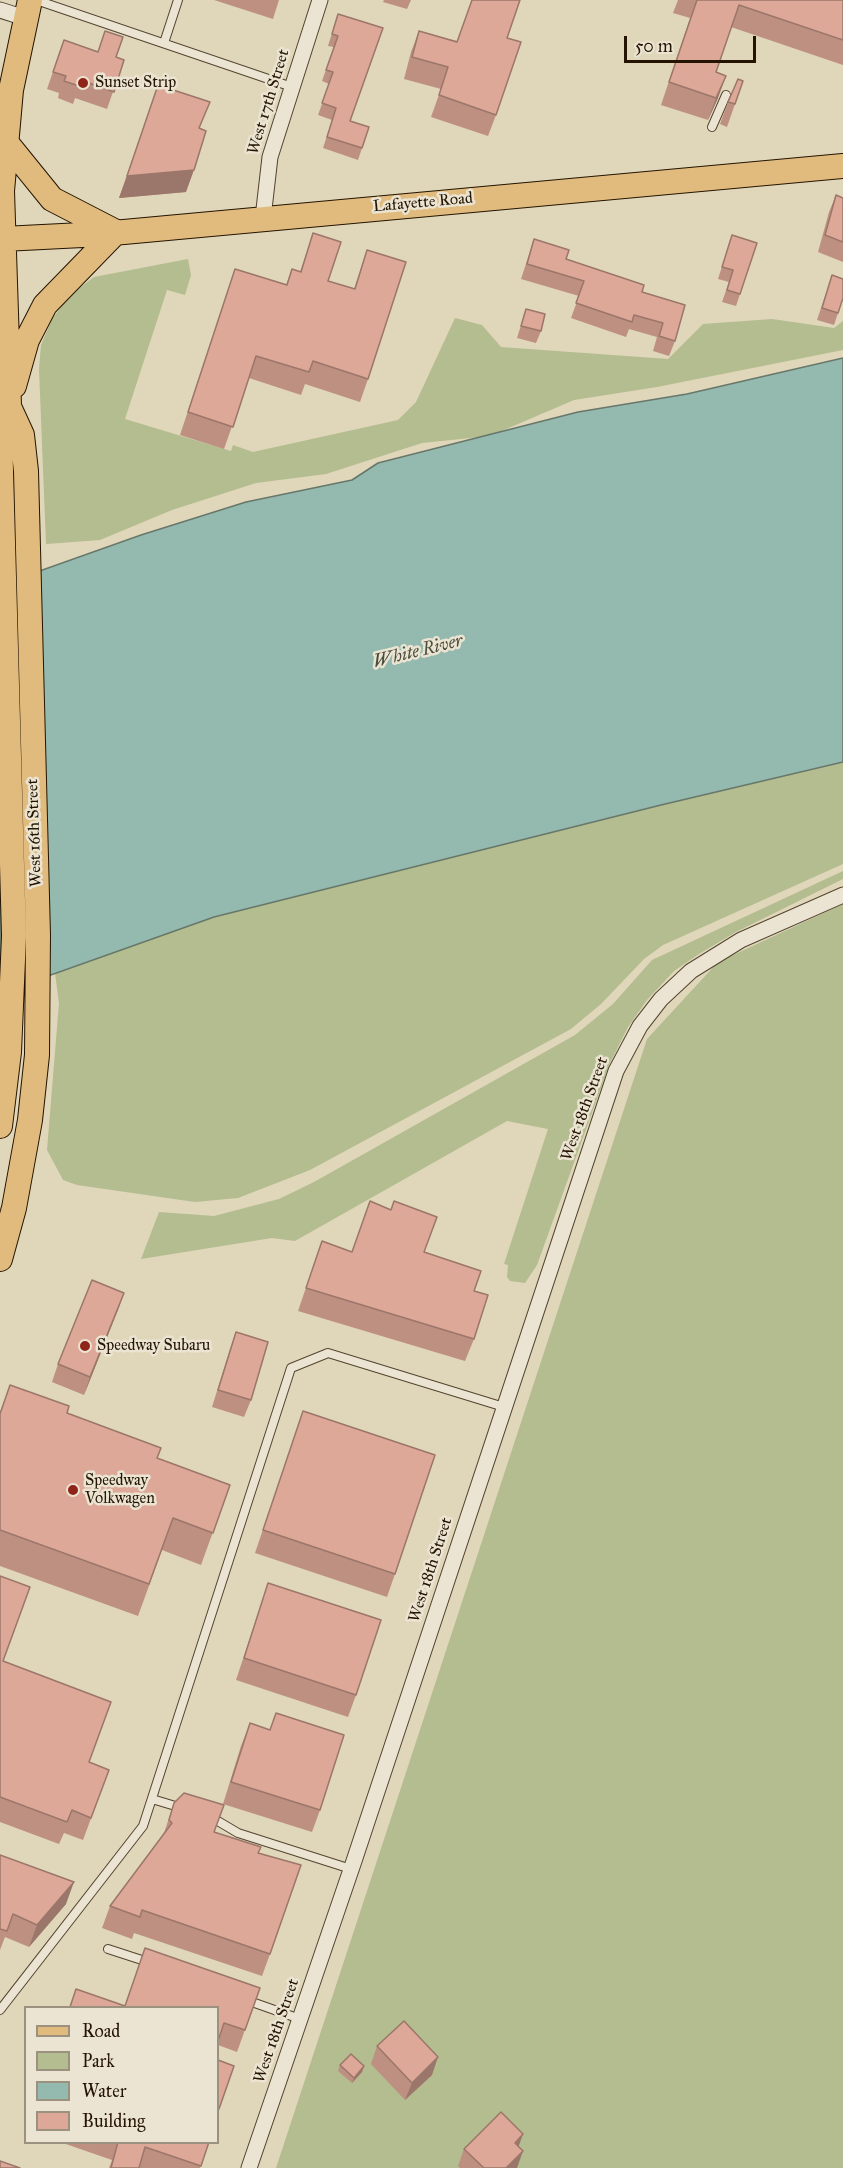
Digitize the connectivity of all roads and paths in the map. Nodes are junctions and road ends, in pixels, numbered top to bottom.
1 (178, 0) edge
2 (320, 0) edge
3 (30, 6) edge
4 (0, 10) edge
5 (164, 43) junction
6 (292, 87) junction
7 (726, 95) edge
8 (5, 99) edge
9 (712, 127) dead end
10 (5, 141) junction
11 (843, 165) edge
12 (263, 218) junction
13 (116, 232) junction
14 (3, 239) junction
15 (4, 397) edge
16 (843, 895) edge
17 (0, 1126) edge
18 (0, 1259) edge
19 (504, 1407) junction
20 (152, 1799) junction
21 (191, 1811) edge
22 (201, 1814) edge
23 (351, 1869) junction
24 (108, 1949) dead end
25 (161, 1966) edge
26 (235, 1992) edge
27 (0, 2010) edge
28 (300, 2019) junction
29 (249, 2168) edge

1 - 5 lane
2 - 6 street, West 17th Street
3 - 4 street
3 - 5 lane
3 - 8 main road, West 16th Street
5 - 6 lane
6 - 12 street, West 17th Street
7 - 9 lane
8 - 10 main road, West 16th Street
10 - 13 main road
10 - 14 main road, West 16th Street
11 - 12 main road, Lafayette Road
12 - 13 main road, Lafayette Road
13 - 14 main road, Lafayette Road
13 - 15 main road
14 - 15 main road, West 16th Street
15 - 17 main road, West 16th Street
15 - 18 main road, West 16th Street
16 - 19 street, West 18th Street
19 - 20 lane
19 - 23 street, West 18th Street
20 - 21 lane
20 - 27 lane
22 - 23 lane
23 - 28 street, West 18th Street
24 - 25 lane
26 - 28 lane
28 - 29 street, West 18th Street

